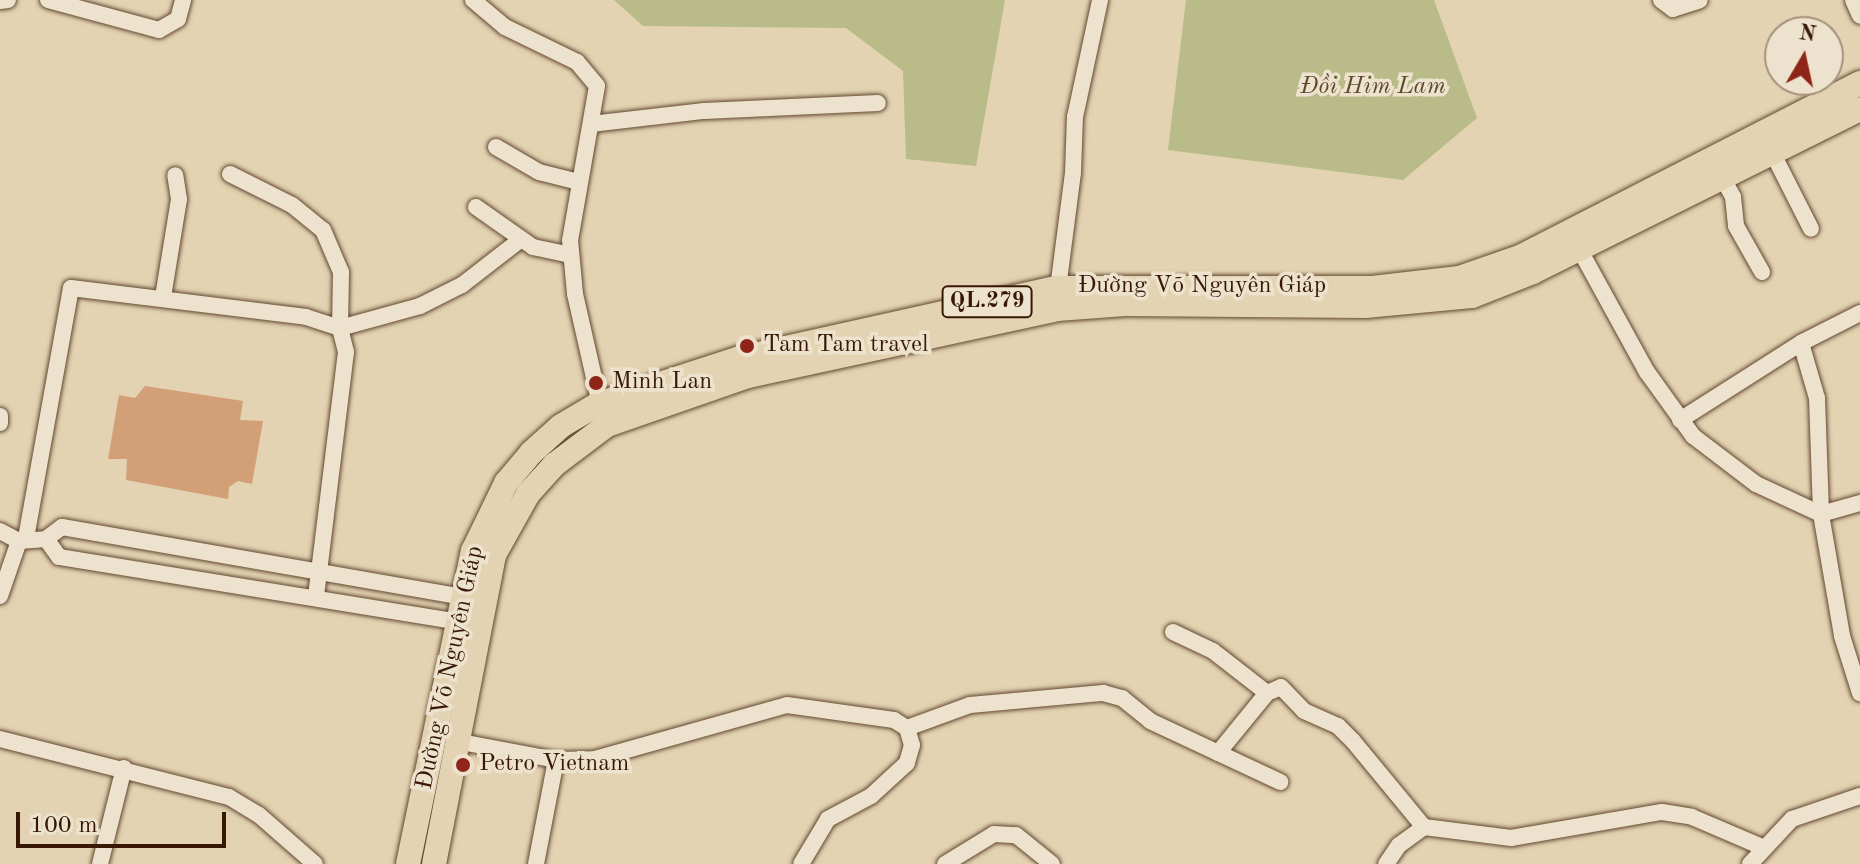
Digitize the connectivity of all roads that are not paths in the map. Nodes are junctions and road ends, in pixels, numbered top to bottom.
1 (8, 0) edge
2 (48, 0) edge
3 (183, 0) edge
4 (473, 0) edge
5 (1100, 0) edge
6 (1661, 0) edge
7 (1700, 0) edge
8 (1853, 0) edge
9 (0, 1) edge
10 (1860, 16) edge
11 (1859, 94) edge
12 (878, 103) dead end
13 (591, 124) junction
14 (496, 147) dead end
15 (1772, 152) junction
16 (230, 174) dead end
17 (175, 175) dead end
18 (1722, 177) junction
19 (579, 182) junction
20 (476, 207) dead end
21 (1811, 229) dead end
22 (520, 240) junction
23 (1574, 240) junction
24 (570, 255) junction
25 (1762, 272) dead end
26 (163, 297) junction
27 (1057, 298) junction
28 (1860, 313) edge
29 (340, 328) junction
30 (1801, 343) junction
31 (602, 415) junction
32 (0, 416) edge
33 (1680, 420) junction
34 (0, 423) edge
35 (1860, 503) edge
36 (1821, 514) junction
37 (0, 531) edge
38 (46, 539) junction
39 (22, 540) junction
40 (169, 546) junction
41 (321, 572) junction
42 (163, 575) junction
43 (0, 596) edge
44 (464, 597) junction
45 (316, 598) junction
46 (459, 622) junction
47 (1173, 632) dead end
48 (1267, 693) junction
49 (1860, 693) edge
50 (907, 728) junction
51 (0, 739) edge
52 (461, 742) junction
53 (1218, 753) junction
54 (556, 760) junction
55 (124, 768) junction
56 (1280, 782) dead end
57 (1860, 796) edge
58 (1424, 827) junction
59 (1762, 847) junction
60 (100, 864) edge
61 (315, 864) edge
62 (408, 864) edge
63 (434, 864) edge
64 (536, 864) edge
65 (801, 864) edge
66 (945, 864) edge
67 (1052, 864) edge
68 (1386, 864) edge
69 (1750, 864) edge

1 - 9 street
2 - 3 street
4 - 13 street
5 - 27 street
6 - 7 street
8 - 10 street
11 - 15 highway, Đường Võ Nguyên Giáp / QL.279
11 - 23 highway, Đường Võ Nguyên Giáp / QL.279
12 - 13 street
13 - 19 street
14 - 19 street
15 - 18 highway, Đường Võ Nguyên Giáp / QL.279
15 - 21 street
16 - 29 street
17 - 26 street
18 - 23 highway, Đường Võ Nguyên Giáp / QL.279
18 - 25 street
19 - 24 street
20 - 22 street
22 - 24 street
22 - 29 street
23 - 27 highway, Đường Võ Nguyên Giáp / QL.279
23 - 33 street
24 - 31 street
26 - 29 street
26 - 39 street
27 - 31 highway, Đường Võ Nguyên Giáp / QL.279
28 - 30 street
29 - 41 street
30 - 33 street
30 - 36 street
31 - 44 highway, Đường Võ Nguyên Giáp / QL.279
31 - 52 highway, Đường Võ Nguyên Giáp / QL.279
32 - 34 street
33 - 36 street
35 - 36 street
36 - 49 street
37 - 39 street
38 - 39 street
38 - 40 street
38 - 42 street
39 - 43 street
40 - 41 street
40 - 42 street
41 - 44 street
41 - 45 street
42 - 45 street
44 - 46 highway, Đường Võ Nguyên Giáp / QL.279
45 - 46 street
46 - 62 highway, Đường Võ Nguyên Giáp / QL.279
47 - 48 street
48 - 53 street
48 - 58 street
50 - 53 street
50 - 54 street
50 - 65 street
51 - 55 street
52 - 54 street
52 - 63 highway, Đường Võ Nguyên Giáp / QL.279
53 - 56 street
54 - 64 street
55 - 60 street
55 - 61 street
57 - 59 street
58 - 59 street
58 - 68 street
59 - 69 street
66 - 67 street

